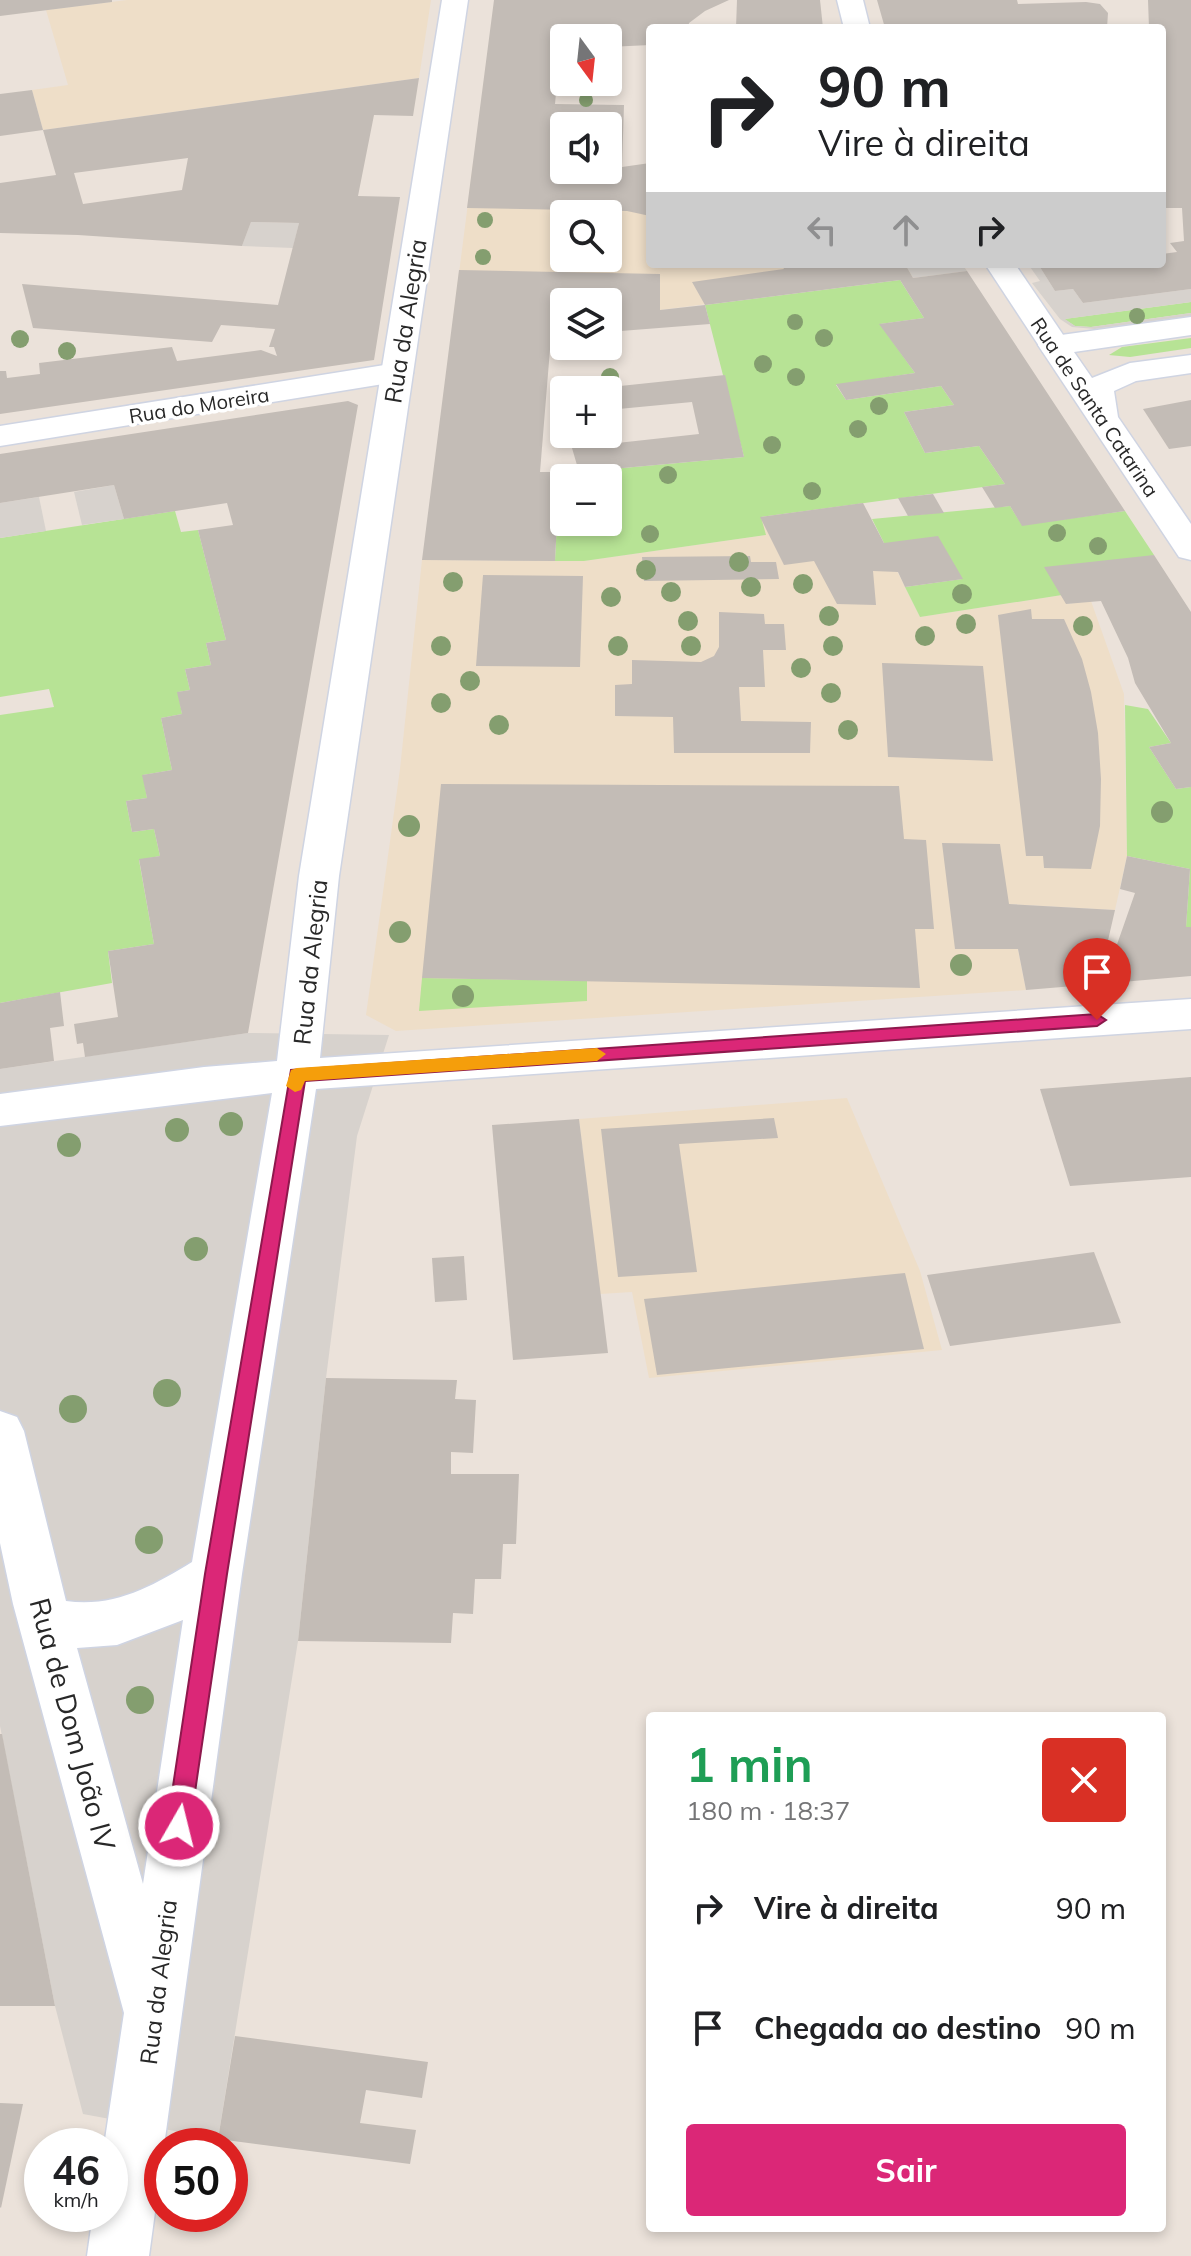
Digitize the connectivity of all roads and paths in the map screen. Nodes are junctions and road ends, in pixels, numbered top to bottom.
1 (455, 0) edge
2 (850, 0) edge
3 (856, 24) edge
4 (1003, 268) edge
5 (1191, 326) edge
6 (1054, 345) junction
7 (1191, 364) edge
8 (397, 373) junction
9 (1102, 418) junction
10 (0, 436) edge
11 (1191, 550) edge
12 (1191, 1014) edge
13 (297, 1075) junction
14 (0, 1110) edge
15 (0, 1431) edge
16 (216, 1574) junction
17 (39, 1604) junction
18 (151, 2015) junction
19 (118, 2256) edge

1 - 8 main road, Rua da Alegria
2 - 3 main road
4 - 6 main road, Rua de Santa Catarina
5 - 6 main road
6 - 9 main road, Rua de Santa Catarina
7 - 9 main road
8 - 10 main road, Rua do Moreira
8 - 13 main road, Rua da Alegria
9 - 11 main road, Rua de Santa Catarina
12 - 13 main road
13 - 14 main road
13 - 16 main road, Rua da Alegria
15 - 17 main road, Rua de Dom João IV
16 - 17 main road
16 - 18 main road, Rua da Alegria
17 - 18 main road, Rua de Dom João IV
18 - 19 main road, Rua da Alegria

